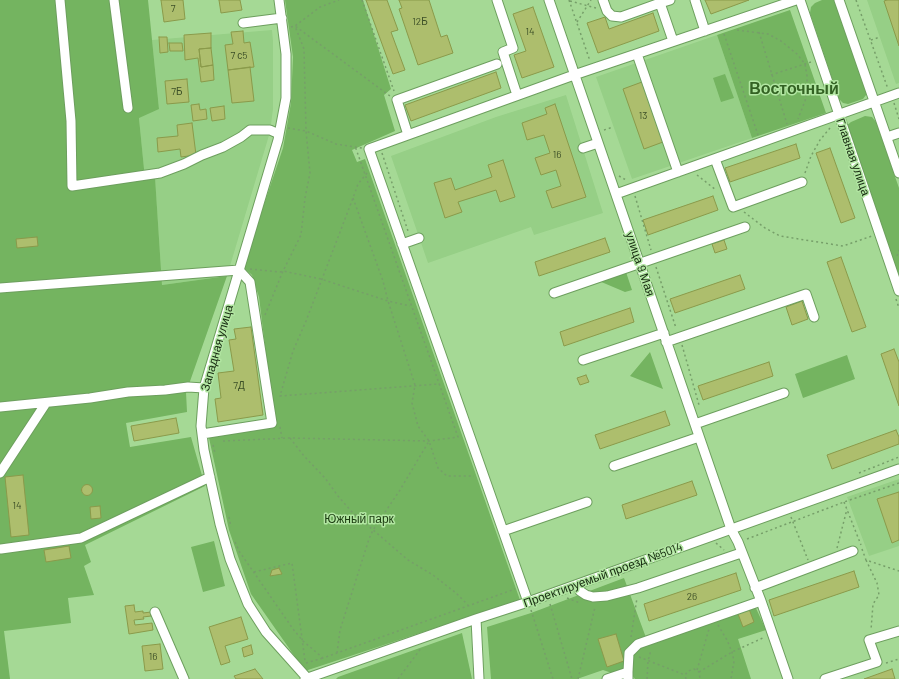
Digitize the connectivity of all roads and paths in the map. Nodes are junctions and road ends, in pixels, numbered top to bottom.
1 (60, 0) edge
2 (114, 0) edge
3 (279, 0) edge
4 (339, 0) edge
5 (362, 0) edge
6 (497, 0) edge
7 (549, 0) edge
8 (569, 0) edge
9 (591, 0) edge
10 (603, 0) edge
11 (670, 0) edge
12 (695, 0) edge
13 (796, 0) edge
14 (800, 0) edge
15 (839, 0) edge
16 (856, 0) edge
17 (660, 3) junction
18 (587, 6) junction
19 (607, 11) junction
20 (282, 18) junction
21 (577, 22) junction
22 (243, 23) dead end
23 (295, 26) junction
24 (283, 28) junction
25 (722, 29) dead end
26 (733, 30) dead end
27 (705, 31) junction
28 (758, 32) junction
29 (880, 37) dead end
30 (871, 40) junction
31 (673, 41) junction
32 (637, 54) junction
33 (811, 62) dead end
34 (497, 64) dead end
35 (805, 64) junction
36 (592, 69) junction
37 (574, 75) junction
38 (771, 75) junction
39 (895, 94) edge
40 (517, 95) junction
41 (397, 100) junction
42 (874, 102) junction
43 (128, 108) dead end
44 (839, 114) junction
45 (899, 119) edge
46 (794, 123) dead end
47 (832, 125) dead end
48 (613, 127) dead end
49 (789, 128) dead end
50 (602, 130) dead end
51 (280, 131) junction
52 (306, 131) junction
53 (899, 133) edge
54 (408, 135) junction
55 (887, 137) junction
56 (760, 138) dead end
57 (598, 143) junction
58 (354, 146) junction
59 (583, 148) dead end
60 (369, 149) junction
61 (715, 159) junction
62 (374, 163) junction
63 (683, 170) junction
64 (899, 173) edge
65 (365, 176) junction
66 (802, 182) joint
67 (716, 190) dead end
68 (634, 193) dead end
69 (616, 194) junction
70 (352, 198) junction
71 (733, 207) junction
72 (745, 227) dead end
73 (874, 235) dead end
74 (419, 238) dead end
75 (402, 244) junction
76 (653, 259) junction
77 (639, 263) junction
78 (240, 269) junction
79 (283, 271) junction
80 (321, 279) junction
81 (0, 288) edge
82 (899, 290) edge
83 (554, 292) dead end
84 (388, 301) junction
85 (411, 306) junction
86 (814, 317) dead end
87 (263, 320) dead end
88 (665, 337) junction
89 (680, 338) junction
90 (583, 360) dead end
91 (439, 384) junction
92 (451, 384) junction
93 (415, 385) junction
94 (204, 388) junction
95 (784, 393) dead end
96 (46, 403) junction
97 (699, 406) dead end
98 (0, 407) edge
99 (280, 424) dead end
100 (695, 424) junction
101 (202, 434) junction
102 (699, 437) junction
103 (282, 438) junction
104 (290, 438) junction
105 (220, 441) dead end
106 (429, 441) junction
107 (215, 454) dead end
108 (614, 466) dead end
109 (899, 469) edge
110 (0, 473) edge
111 (476, 476) dead end
112 (210, 477) junction
113 (899, 483) edge
114 (588, 502) dead end
115 (844, 502) junction
116 (847, 509) junction
117 (790, 514) dead end
118 (228, 515) dead end
119 (793, 521) junction
120 (231, 528) dead end
121 (731, 529) junction
122 (373, 530) junction
123 (503, 531) junction
124 (0, 541) edge
125 (235, 541) dead end
126 (713, 541) dead end
127 (738, 542) junction
128 (0, 550) edge
129 (853, 551) dead end
130 (737, 555) junction
131 (834, 558) junction
132 (866, 560) junction
133 (810, 567) junction
134 (899, 571) edge
135 (254, 572) junction
136 (577, 585) junction
137 (516, 588) dead end
138 (638, 588) junction
139 (755, 588) junction
140 (564, 597) dead end
141 (598, 597) junction
142 (761, 601) junction
143 (528, 602) junction
144 (550, 602) dead end
145 (582, 604) dead end
146 (469, 606) junction
147 (589, 606) dead end
148 (595, 608) junction
149 (155, 612) dead end
150 (476, 619) junction
151 (711, 620) junction
152 (899, 631) edge
153 (432, 634) junction
154 (772, 634) junction
155 (869, 640) junction
156 (303, 641) junction
157 (652, 649) dead end
158 (732, 652) junction
159 (337, 653) junction
160 (629, 653) junction
161 (323, 658) junction
162 (648, 661) junction
163 (697, 670) junction
164 (699, 672) junction
165 (686, 675) junction
166 (628, 676) edge
167 (184, 679) edge
168 (306, 679) edge
169 (398, 679) edge
170 (479, 679) edge
171 (553, 679) edge
172 (572, 679) edge
173 (578, 679) edge
174 (607, 679) edge
175 (647, 679) edge
176 (686, 679) edge
177 (700, 679) edge
178 (731, 679) edge
179 (788, 679) edge
180 (825, 679) edge

1 - 51 street
2 - 43 street
3 - 20 street, Западная улица
4 - 23 path
5 - 41 path
6 - 40 street
7 - 37 street, улица 9 Мая
8 - 18 path
8 - 21 path
9 - 18 path
10 - 19 street
11 - 17 street
12 - 27 street
13 - 27 street
14 - 44 street, Главная улица
15 - 42 street
16 - 30 path
17 - 19 street
17 - 31 street
18 - 19 path
18 - 21 path
20 - 22 street
20 - 24 street, Западная улица
21 - 36 path
23 - 24 path
23 - 41 path
23 - 52 path
24 - 51 street, Западная улица
25 - 56 path
26 - 28 path
27 - 31 street
28 - 35 path
28 - 38 path
29 - 30 path
30 - 39 path
31 - 32 street
32 - 36 street
32 - 63 street
33 - 35 path
34 - 41 street
35 - 38 path
35 - 46 path
36 - 37 street
37 - 40 street
37 - 57 street, улица 9 Мая
38 - 49 path
39 - 42 street
39 - 45 path
40 - 54 street
41 - 54 street
42 - 44 street
42 - 55 street
44 - 61 street
44 - 82 street, Главная улица
47 - 66 path
48 - 50 path
51 - 52 path
51 - 78 street, Западная улица
52 - 58 path
52 - 79 path
53 - 55 street
54 - 60 street
55 - 64 street
57 - 59 street
57 - 69 street, улица 9 Мая
58 - 60 path
58 - 65 path
60 - 62 street
61 - 63 street
61 - 71 street
62 - 65 path
62 - 75 street
63 - 67 path
63 - 69 street
65 - 70 path
65 - 85 path
66 - 71 street
68 - 76 path
69 - 77 street, улица 9 Мая
70 - 80 path
70 - 84 path
71 - 73 path
72 - 76 street
74 - 75 street
75 - 92 street
76 - 77 street
76 - 89 path
77 - 83 street
77 - 88 street, улица 9 Мая
78 - 79 path
78 - 81 street
78 - 94 street, Западная улица
78 - 101 street
79 - 80 path
79 - 87 path
80 - 84 path
80 - 93 path
84 - 85 path
84 - 93 path
85 - 91 path
86 - 89 street
88 - 89 street
88 - 90 street
88 - 100 street, улица 9 Мая
89 - 97 path
91 - 92 path
91 - 93 path
91 - 106 path
92 - 123 street
93 - 106 path
94 - 96 street
94 - 101 street, Западная улица
95 - 100 street
96 - 98 street
96 - 110 street
99 - 103 path
100 - 102 street, улица 9 Мая
101 - 107 path
101 - 112 street, Западная улица
102 - 108 street
102 - 121 street, улица 9 Мая
103 - 104 path
103 - 105 path
104 - 106 path
104 - 122 path
106 - 111 path
106 - 122 path
109 - 121 street, Проектируемый проезд №5014
112 - 128 street
112 - 168 street, Западная улица
113 - 115 path
114 - 123 street
115 - 116 path
115 - 119 path
116 - 131 path
116 - 132 path
117 - 119 path
118 - 120 path
119 - 127 path
119 - 133 path
121 - 127 street, улица 9 Мая
121 - 136 street, Проектируемый проезд №5014
122 - 146 path
122 - 159 path
123 - 143 street
124 - 128 street
125 - 135 path
126 - 130 path
127 - 130 street, улица 9 Мая
129 - 131 street
130 - 138 street
130 - 139 street, улица 9 Мая
131 - 133 street
132 - 134 path
132 - 155 path
133 - 139 street
135 - 156 path
135 - 156 path
136 - 141 street
136 - 143 street, Проектируемый проезд №5014
137 - 146 path
138 - 141 street
138 - 160 path
139 - 142 street, улица 9 Мая
140 - 145 path
141 - 148 path
142 - 151 street
142 - 154 street, улица 9 Мая
143 - 150 street, Проектируемый проезд №5014
143 - 171 path
144 - 172 path
146 - 159 path
147 - 148 path
148 - 173 path
149 - 167 street
150 - 153 street, Проектируемый проезд №5014
150 - 170 street
151 - 158 path
151 - 160 street
151 - 163 path
152 - 155 street
153 - 168 street, Проектируемый проезд №5014
153 - 169 path
154 - 158 path
154 - 179 street, улица 9 Мая
155 - 180 street
156 - 161 path
156 - 161 path
157 - 162 path
158 - 164 path
158 - 178 path
159 - 161 path
160 - 162 path
160 - 166 street
162 - 165 path
162 - 175 path
163 - 164 path
163 - 165 path
164 - 177 path
165 - 176 path
166 - 174 street

